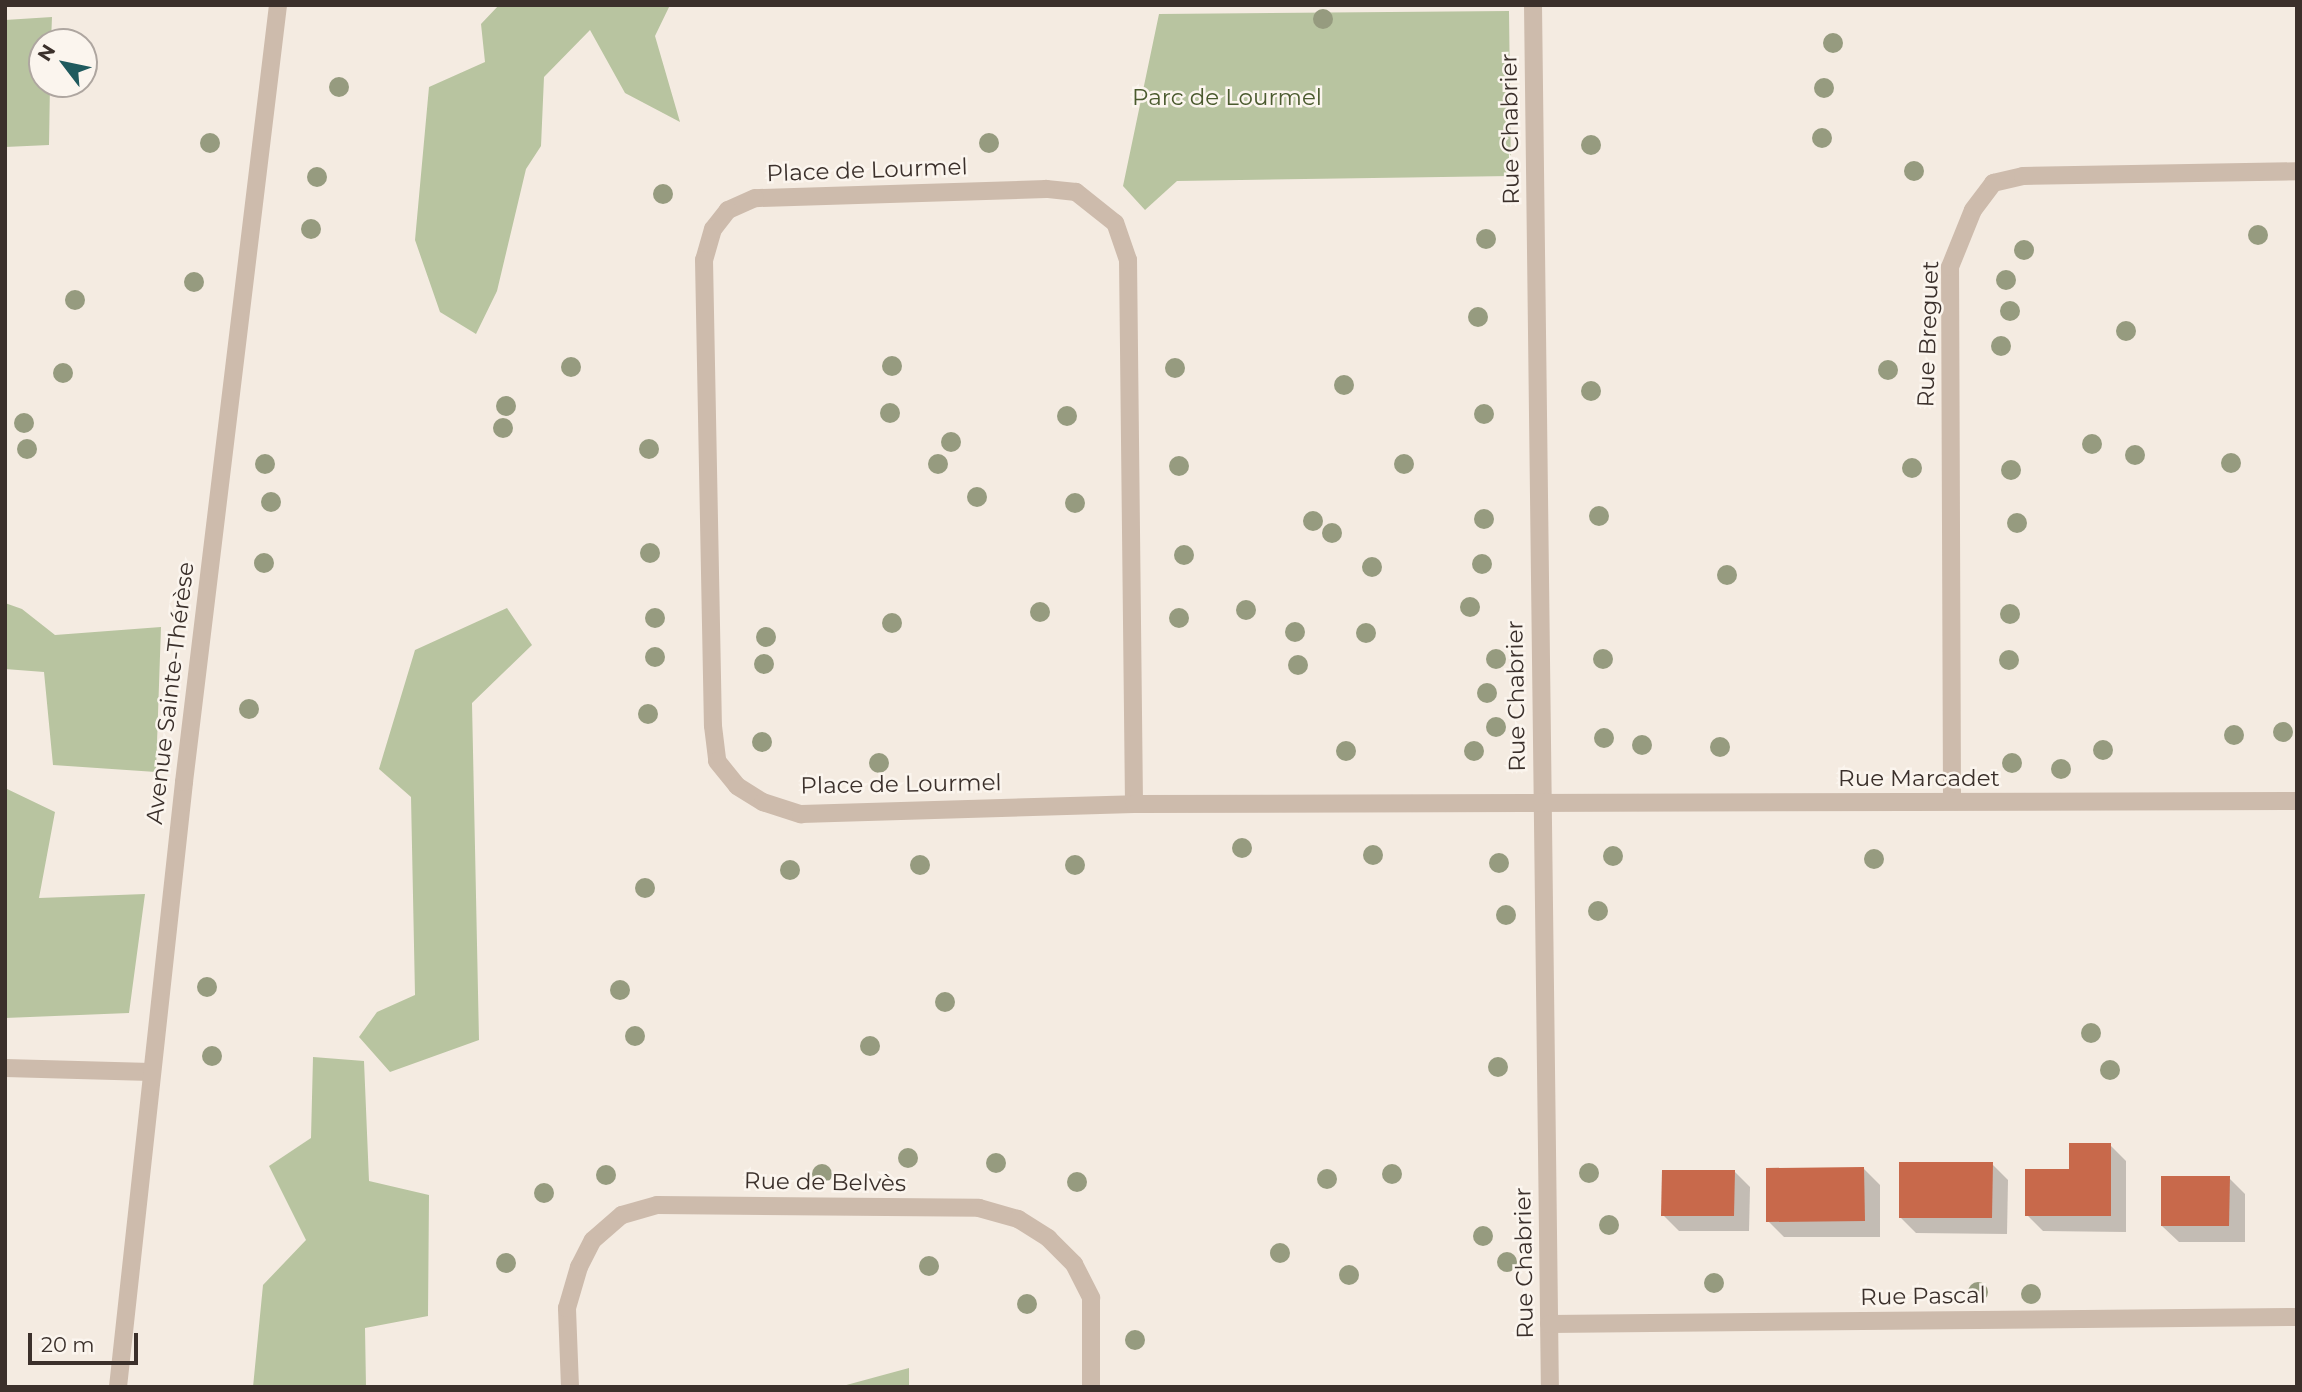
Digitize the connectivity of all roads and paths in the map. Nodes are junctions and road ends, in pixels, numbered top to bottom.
1 (278, 5) edge
2 (1532, 5) edge
3 (2297, 171) edge
4 (2297, 801) edge
5 (1952, 802) junction
6 (1135, 804) junction
7 (1542, 805) junction
8 (5, 1068) edge
9 (151, 1072) junction
10 (2297, 1317) edge
11 (1549, 1324) junction
12 (118, 1387) edge
13 (570, 1387) edge
14 (1091, 1387) edge
15 (1550, 1387) edge

1 - 9 street, Avenue Sainte-Thérèse
2 - 7 street, Rue Chabrier
3 - 5 street, Rue Breguet
4 - 5 street, Rue Marcadet
5 - 7 street, Rue Marcadet
6 - 6 street, Place de Lourmel
6 - 7 street, Place de Lourmel
7 - 11 street, Rue Chabrier
8 - 9 street
9 - 12 street, Avenue Sainte-Thérèse
10 - 11 street, Rue Pascal
11 - 15 street, Rue Chabrier
13 - 14 street, Rue de Belvès

